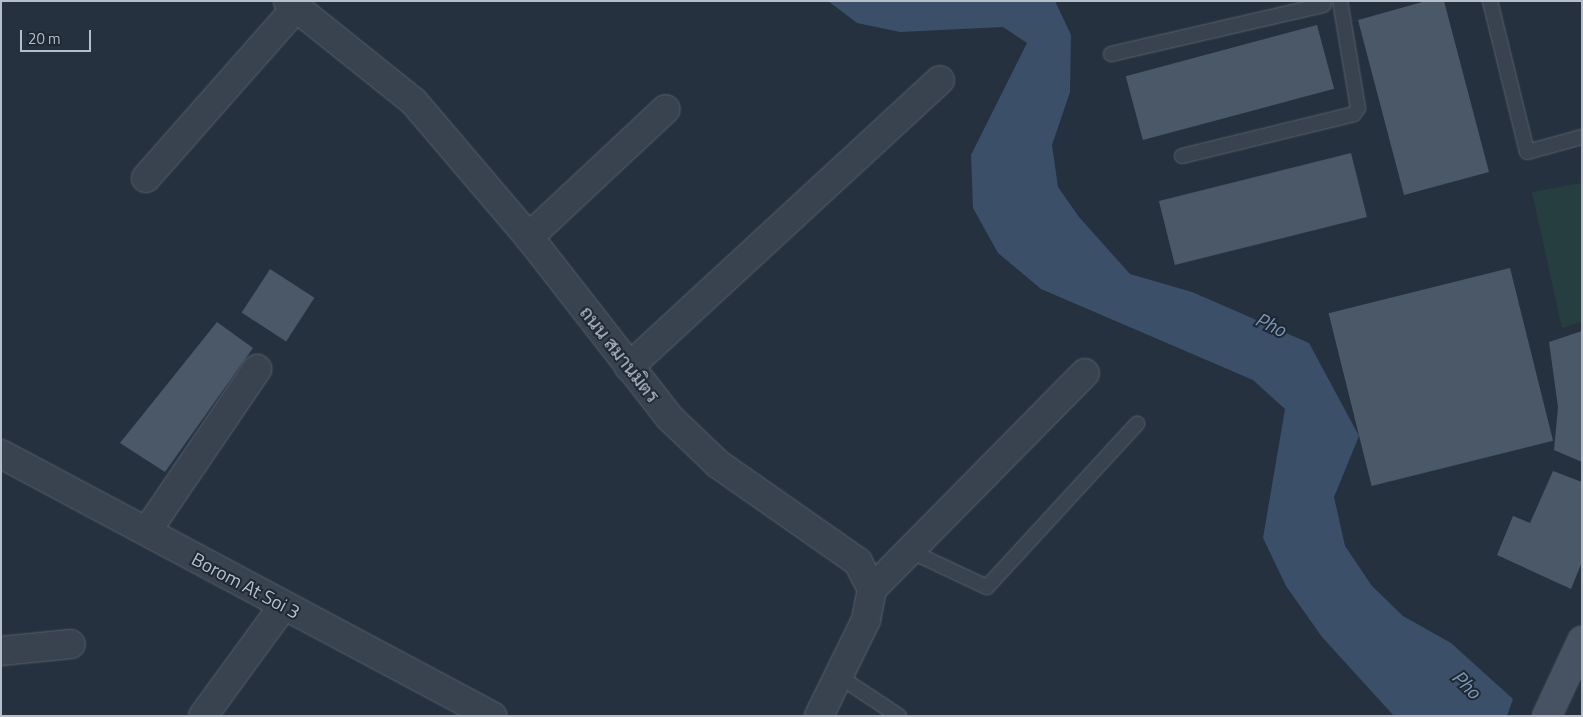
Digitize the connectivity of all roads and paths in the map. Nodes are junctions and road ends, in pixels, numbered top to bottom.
1 (1340, 1) edge
2 (1490, 1) edge
3 (1321, 3) edge
4 (292, 5) edge
5 (1111, 54) dead end
6 (940, 80) dead end
7 (666, 109) dead end
8 (1582, 138) edge
9 (1182, 156) dead end
10 (146, 178) dead end
11 (529, 237) junction
12 (629, 366) junction
13 (256, 369) dead end
14 (1084, 372) dead end
15 (1137, 424) dead end
16 (1, 454) edge
17 (147, 531) junction
18 (910, 551) junction
19 (872, 590) junction
20 (284, 605) junction
21 (1582, 641) edge
22 (71, 644) dead end
23 (1, 651) edge
24 (840, 676) junction
25 (1550, 708) edge
26 (203, 716) edge
27 (492, 716) edge
28 (819, 716) edge
29 (899, 716) edge

1 - 3 lane
1 - 9 lane
2 - 8 lane
3 - 5 lane
4 - 10 street
4 - 11 street, ถนน สมานมิตร
6 - 12 street
7 - 11 street
11 - 12 street, ถนน สมานมิตร
12 - 19 street, ถนน สมานมิตร
13 - 17 street
14 - 18 street
15 - 18 lane
16 - 17 street, Borom At Soi 3
17 - 20 street, Borom At Soi 3
18 - 19 street
19 - 24 street
20 - 26 street
20 - 27 street, Borom At Soi 3
21 - 25 main road
22 - 23 street
24 - 28 street
24 - 29 lane

